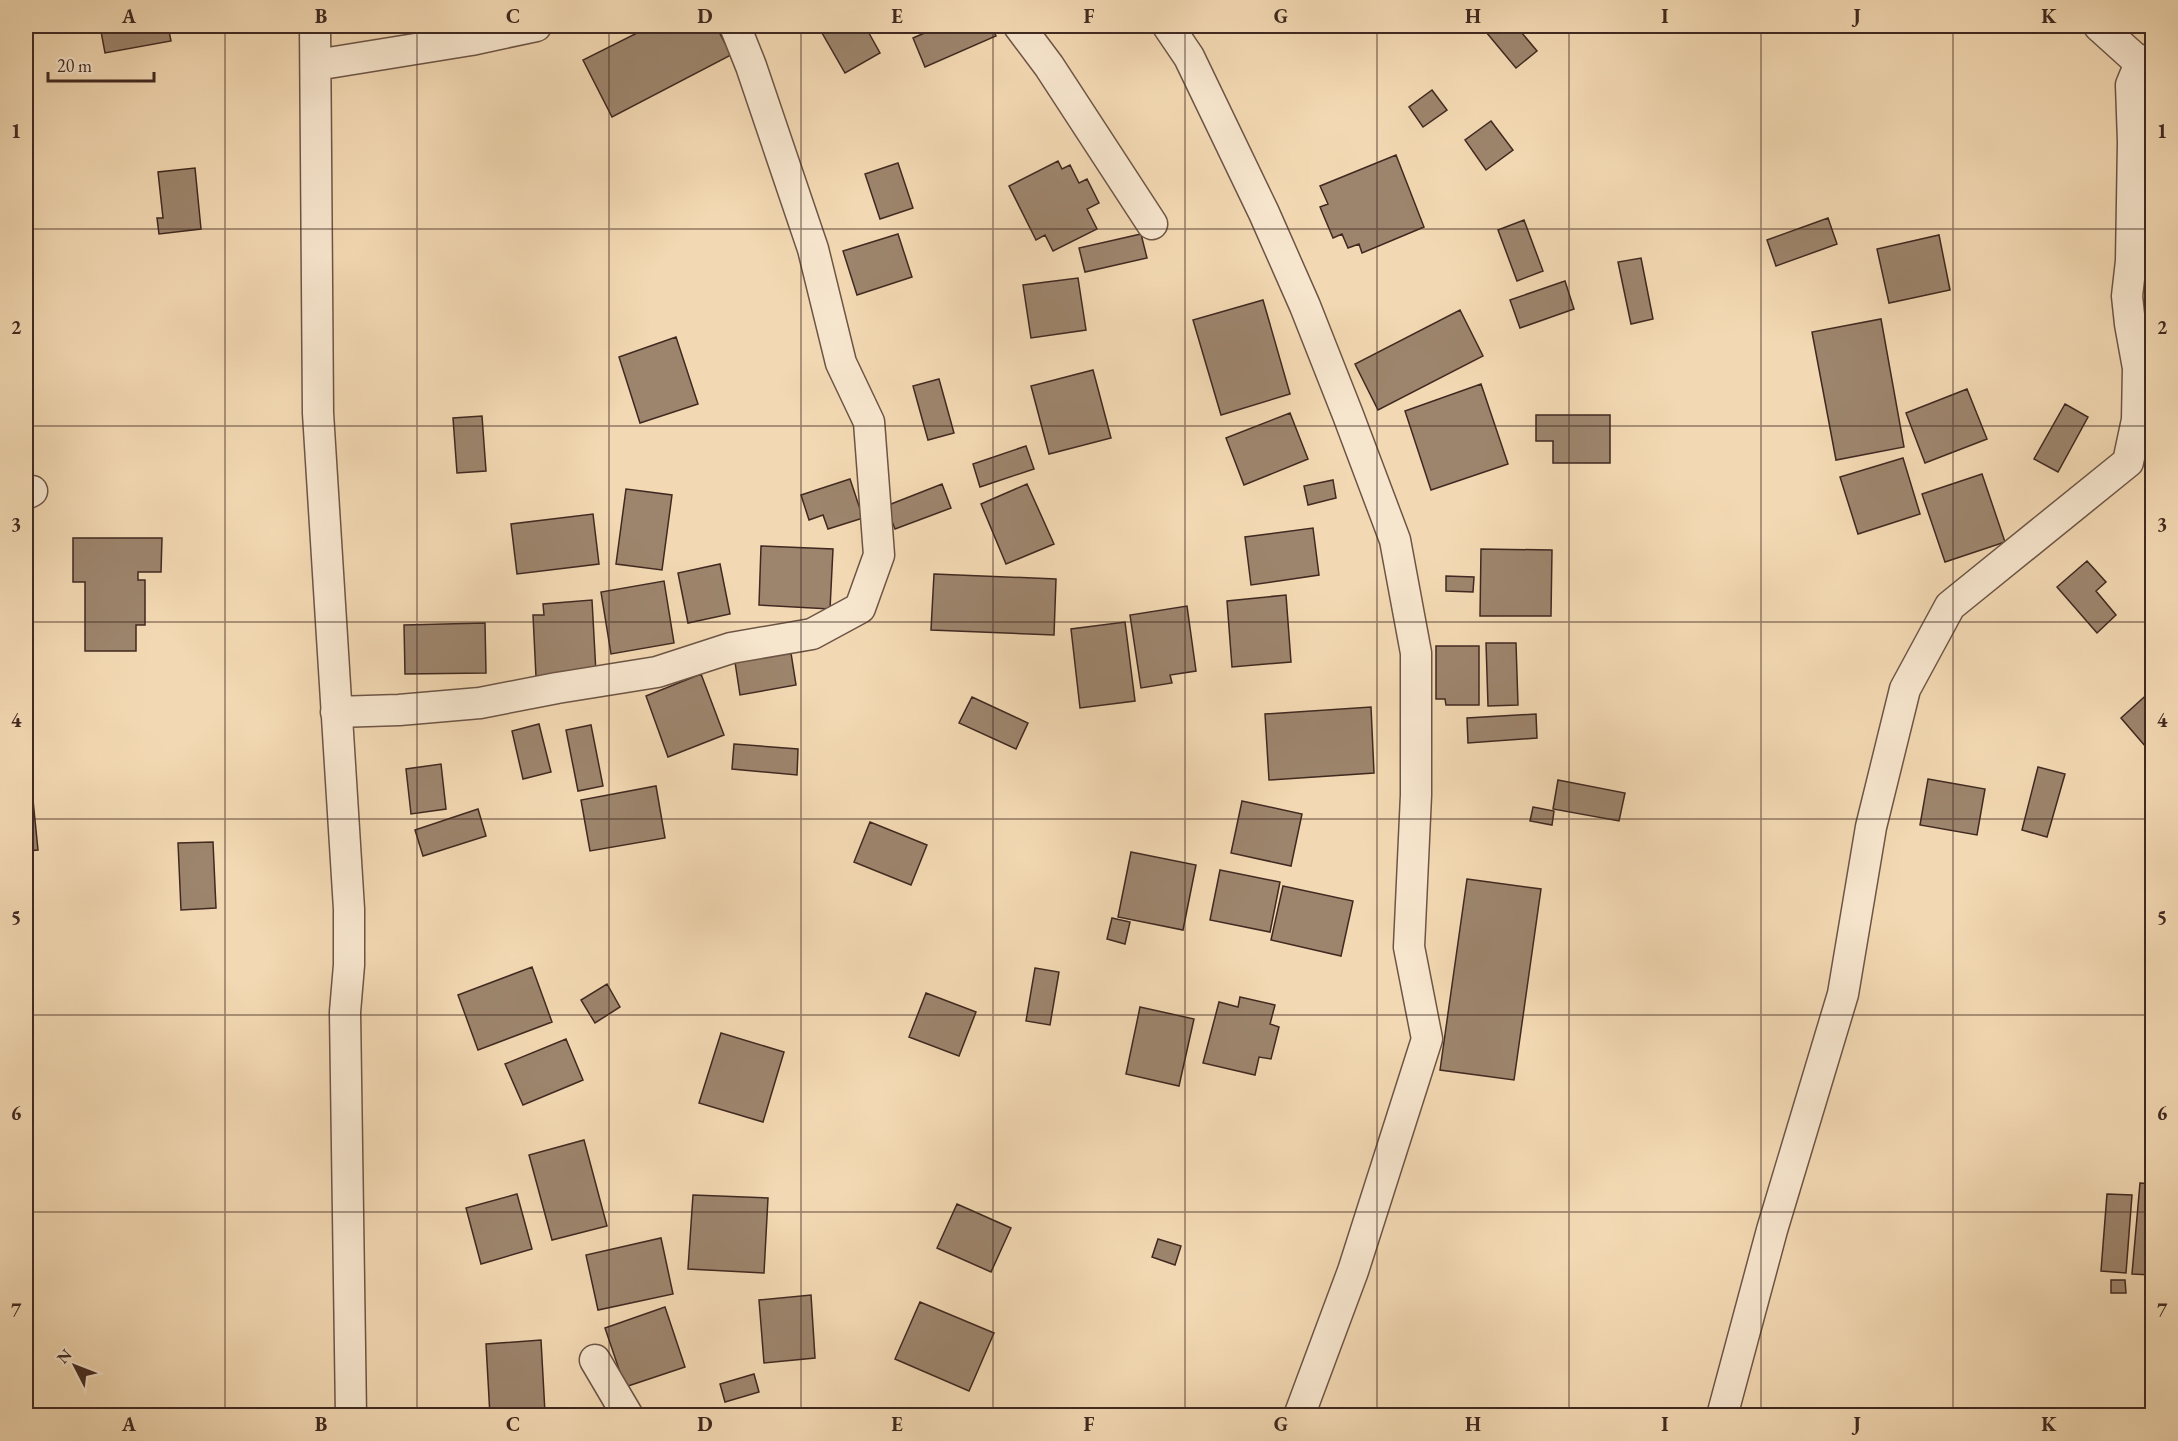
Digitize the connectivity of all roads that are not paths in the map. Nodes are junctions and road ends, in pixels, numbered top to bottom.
1 (315, 26) edge
2 (536, 26) edge
3 (735, 26) edge
4 (1019, 26) edge
5 (1168, 26) edge
6 (2098, 26) edge
7 (2146, 60) edge
8 (316, 65) junction
9 (1152, 224) dead end
10 (336, 712) junction
11 (595, 1360) dead end
12 (351, 1416) edge
13 (628, 1416) edge
14 (1299, 1416) edge
15 (1722, 1416) edge

1 - 8 street
2 - 8 street
3 - 10 street
4 - 9 street
5 - 14 street
6 - 7 street
7 - 15 street
8 - 10 street
10 - 12 street
11 - 13 street

